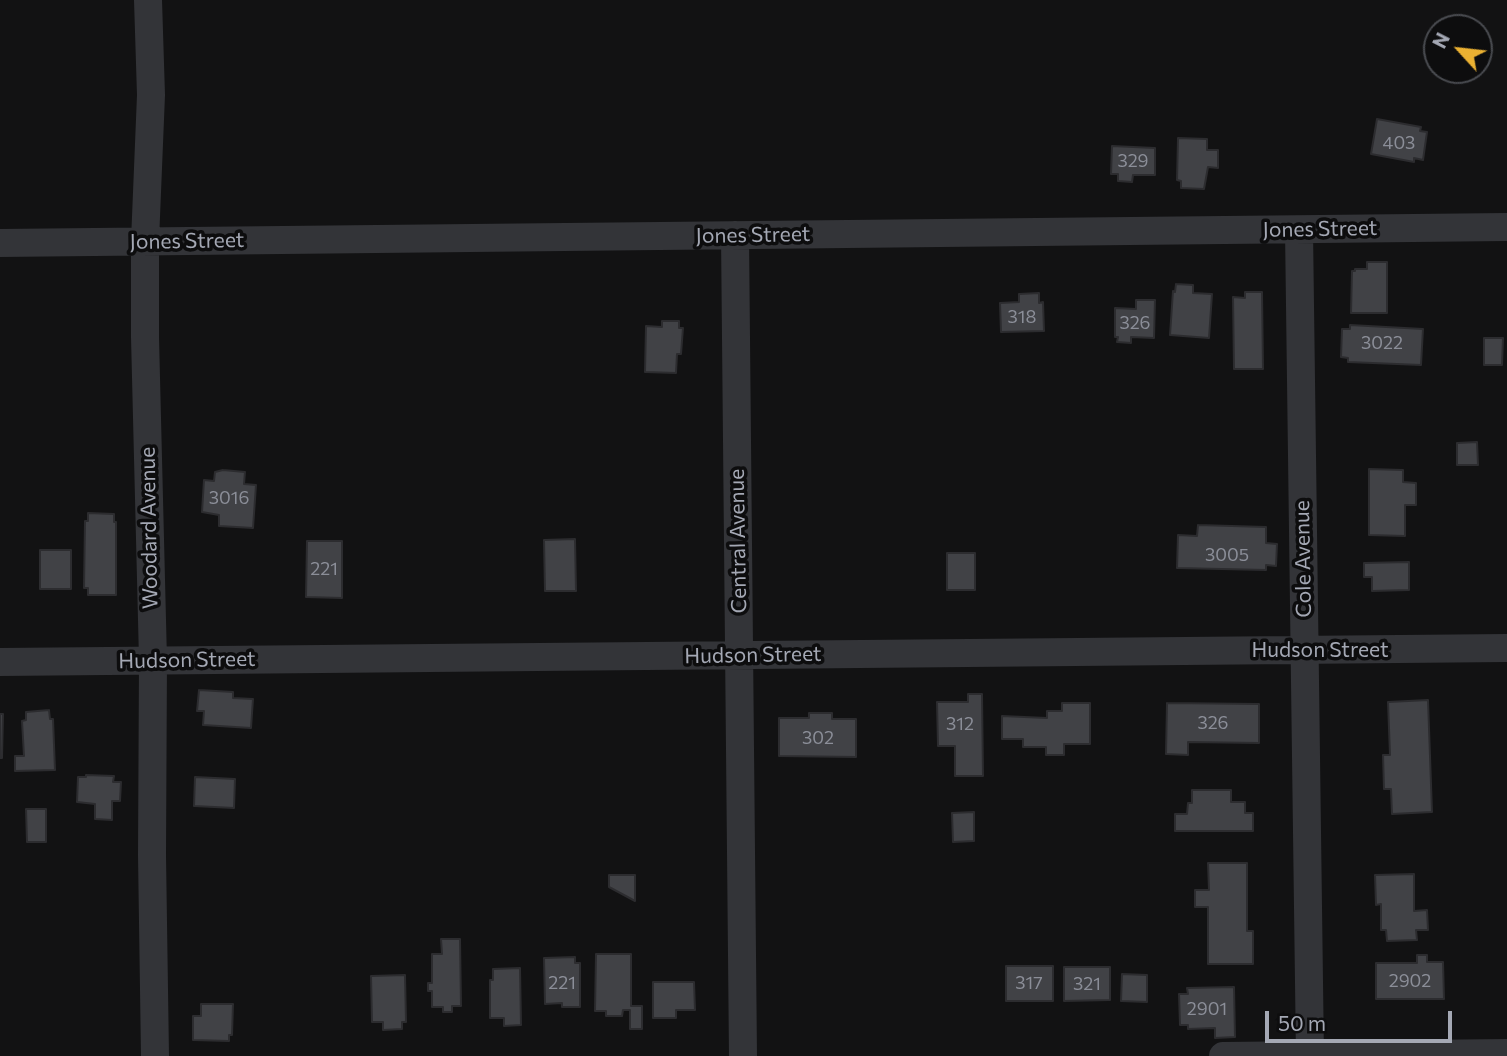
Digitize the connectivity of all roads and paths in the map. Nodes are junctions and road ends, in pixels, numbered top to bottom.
1 (148, 0) edge
2 (1507, 228) edge
3 (1299, 230) junction
4 (735, 235) junction
5 (145, 242) junction
6 (0, 243) edge
7 (1507, 648) edge
8 (1305, 650) junction
9 (739, 655) junction
10 (153, 660) junction
11 (0, 662) edge
12 (1507, 1053) edge
13 (1310, 1055) edge
14 (155, 1056) edge
15 (743, 1056) edge
16 (1223, 1056) edge

1 - 5 street, Woodard Avenue
2 - 3 street, Jones Street
3 - 4 street, Jones Street
3 - 8 street, Cole Avenue
4 - 5 street, Jones Street
4 - 9 street, Central Avenue
5 - 6 street, Jones Street
5 - 10 street, Woodard Avenue
7 - 8 street, Hudson Street
8 - 9 street, Hudson Street
8 - 13 street, Cole Avenue
9 - 10 street, Hudson Street
9 - 15 street, Central Avenue
10 - 11 street, Hudson Street
10 - 14 street, Woodard Avenue
12 - 13 street
13 - 16 street

